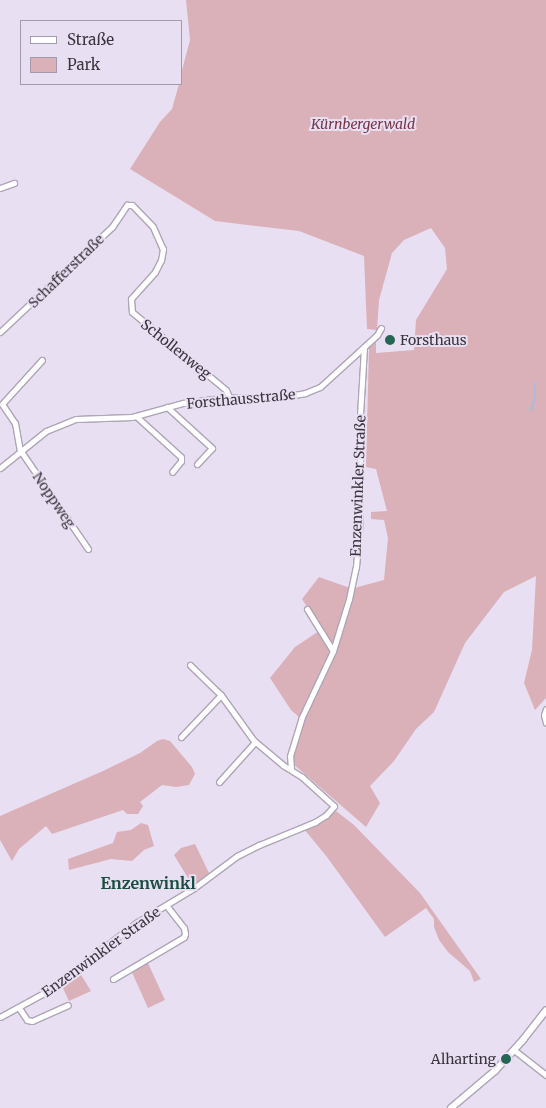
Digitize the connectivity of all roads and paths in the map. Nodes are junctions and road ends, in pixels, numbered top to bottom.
1 (14, 183) dead end
2 (0, 188) edge
3 (127, 205) joint
4 (381, 328) dead end
5 (0, 332) edge
6 (364, 347) junction
7 (42, 360) dead end
8 (229, 397) junction
9 (166, 407) junction
10 (137, 417) junction
11 (20, 450) junction
12 (197, 464) dead end
13 (0, 468) edge
14 (172, 472) dead end
15 (88, 549) dead end
16 (307, 609) dead end
17 (332, 651) junction
18 (190, 665) dead end
19 (221, 694) junction
20 (546, 709) edge
21 (546, 723) edge
22 (181, 738) dead end
23 (255, 742) junction
24 (291, 769) junction
25 (219, 782) dead end
26 (166, 905) junction
27 (113, 979) dead end
28 (68, 1006) dead end
29 (19, 1008) junction
30 (546, 1011) edge
31 (0, 1017) edge
32 (514, 1050) junction
33 (546, 1075) edge
34 (451, 1108) edge

1 - 2 street
3 - 5 street, Schafferstraße
3 - 8 street, Schollenweg
4 - 6 street, Forsthausstraße
6 - 8 street, Forsthausstraße
6 - 17 street, Enzenwinkler Straße
7 - 11 street
8 - 9 street, Forsthausstraße
9 - 10 street, Forsthausstraße
9 - 12 street, Forsthausstraße
10 - 11 street, Forsthausstraße
10 - 14 street
11 - 13 street, Forsthausstraße
11 - 15 street, Noppweg
16 - 17 street
17 - 24 street, Enzenwinkler Straße
18 - 19 street
19 - 22 street
19 - 23 street
20 - 21 street
23 - 24 street
23 - 25 street
24 - 26 street, Enzenwinkler Straße
26 - 27 street
26 - 29 street, Enzenwinkler Straße
28 - 29 street, Enzenwinkler Straße
29 - 31 street, Enzenwinkler Straße
30 - 32 street
32 - 33 street
32 - 34 street

